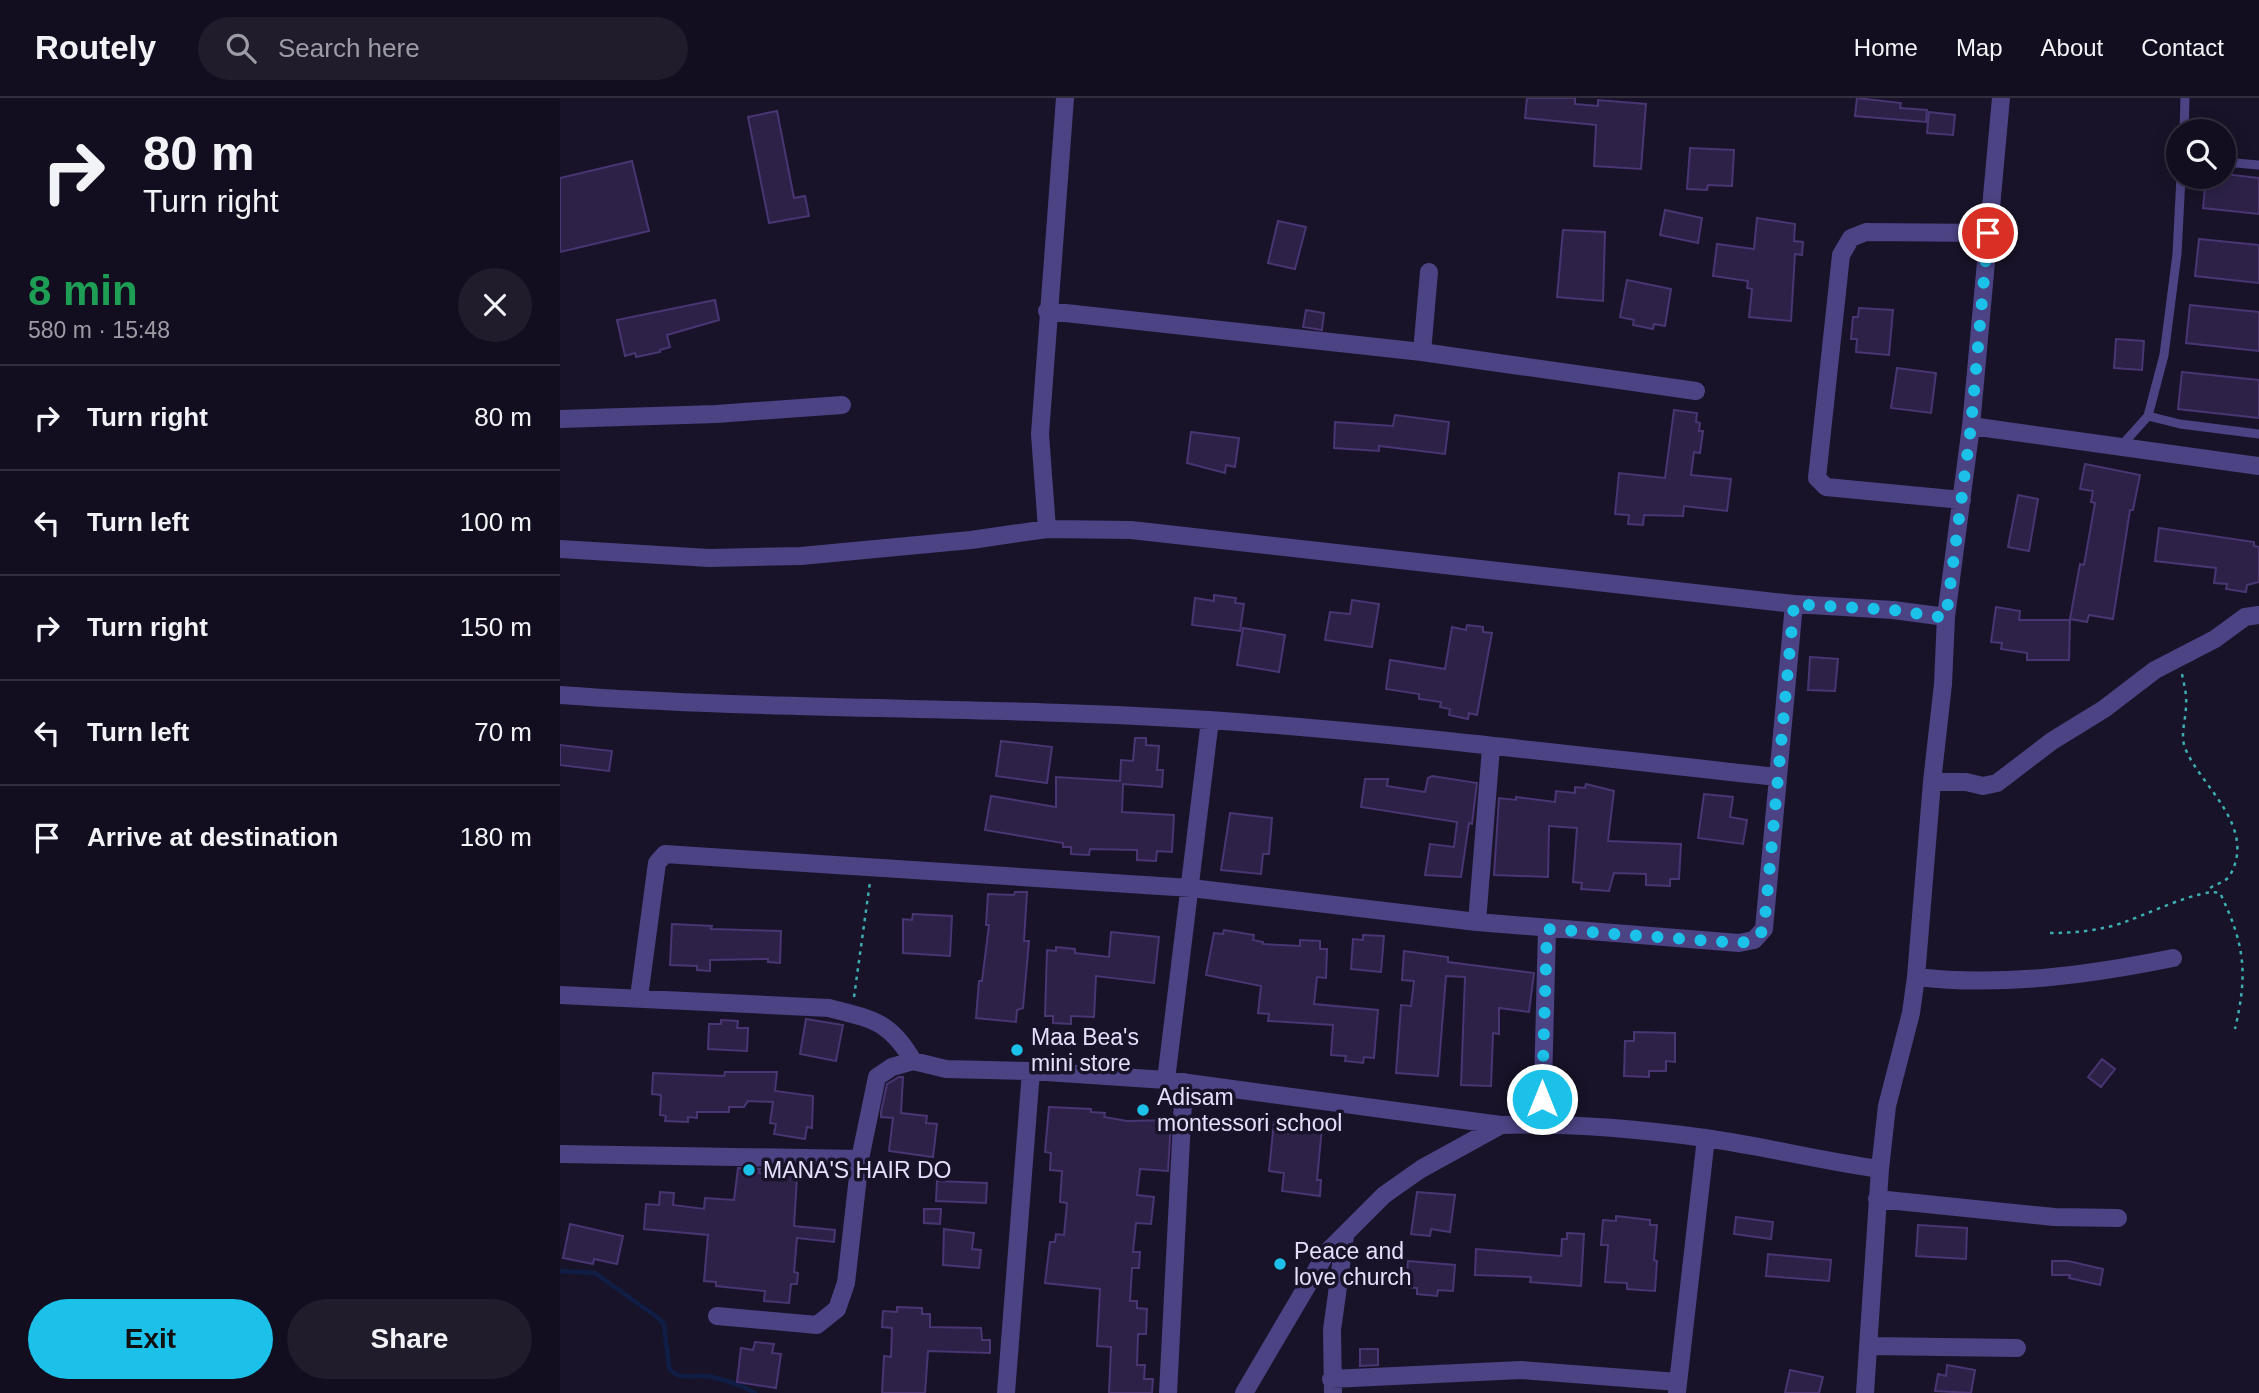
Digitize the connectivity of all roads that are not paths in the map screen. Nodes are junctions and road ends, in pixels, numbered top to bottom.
1 (1065, 98) edge
2 (2001, 98) edge
3 (2185, 98) edge
4 (2184, 119) edge
5 (2236, 163) edge
6 (2259, 165) edge
7 (2180, 189) edge
8 (1988, 233) junction
9 (1429, 272) dead end
10 (1047, 311) junction
11 (1422, 352) junction
12 (1696, 391) dead end
13 (842, 405) dead end
14 (2148, 416) junction
15 (560, 419) edge
16 (1971, 426) junction
17 (2259, 434) edge
18 (2122, 445) junction
19 (2259, 466) edge
20 (1962, 500) junction
21 (1047, 529) junction
22 (560, 549) edge
23 (1794, 604) junction
24 (2259, 615) edge
25 (1946, 618) junction
26 (560, 695) edge
27 (1210, 720) junction
28 (1490, 748) junction
29 (1777, 776) junction
30 (1932, 782) junction
31 (1191, 888) junction
32 (1477, 922) junction
33 (1547, 929) junction
34 (2173, 958) dead end
35 (1916, 976) junction
36 (560, 995) edge
37 (639, 996) junction
38 (913, 1061) junction
39 (1031, 1071) junction
40 (1175, 1081) junction
41 (1542, 1124) junction
42 (1501, 1125) junction
43 (1706, 1138) junction
44 (560, 1154) edge
45 (860, 1159) junction
46 (1880, 1169) junction
47 (1877, 1199) junction
48 (2118, 1218) dead end
49 (1345, 1236) junction
50 (717, 1316) dead end
51 (1869, 1346) junction
52 (2017, 1348) dead end
53 (1332, 1386) edge
54 (1678, 1387) edge
55 (1006, 1393) edge
56 (1168, 1393) edge
57 (1244, 1393) edge
58 (1865, 1393) edge

1 - 10 street
2 - 8 street
3 - 4 lane
5 - 6 lane
7 - 14 lane
8 - 16 street
8 - 20 street
9 - 11 street
10 - 11 street
10 - 21 street
11 - 12 street
13 - 15 street
14 - 17 lane
14 - 18 lane
16 - 18 street
16 - 20 street
18 - 19 street
20 - 25 street
21 - 22 street
21 - 23 street
23 - 25 street
23 - 29 street
24 - 30 street
25 - 30 street
26 - 27 street
27 - 28 street
27 - 31 street
28 - 29 street
28 - 32 street
29 - 33 street
30 - 35 street
31 - 32 street
31 - 37 street
31 - 40 street
32 - 33 street
33 - 41 street
34 - 35 street
35 - 46 street
36 - 37 street
37 - 38 street
38 - 39 street
38 - 45 street
39 - 40 street
39 - 55 street
40 - 42 street
40 - 56 street
41 - 42 street
41 - 43 street
42 - 49 street
43 - 46 street
43 - 54 street
44 - 45 street
45 - 50 street
46 - 47 street
47 - 48 street
47 - 51 street
49 - 53 street
49 - 57 street
51 - 52 street
51 - 58 street
53 - 54 street

